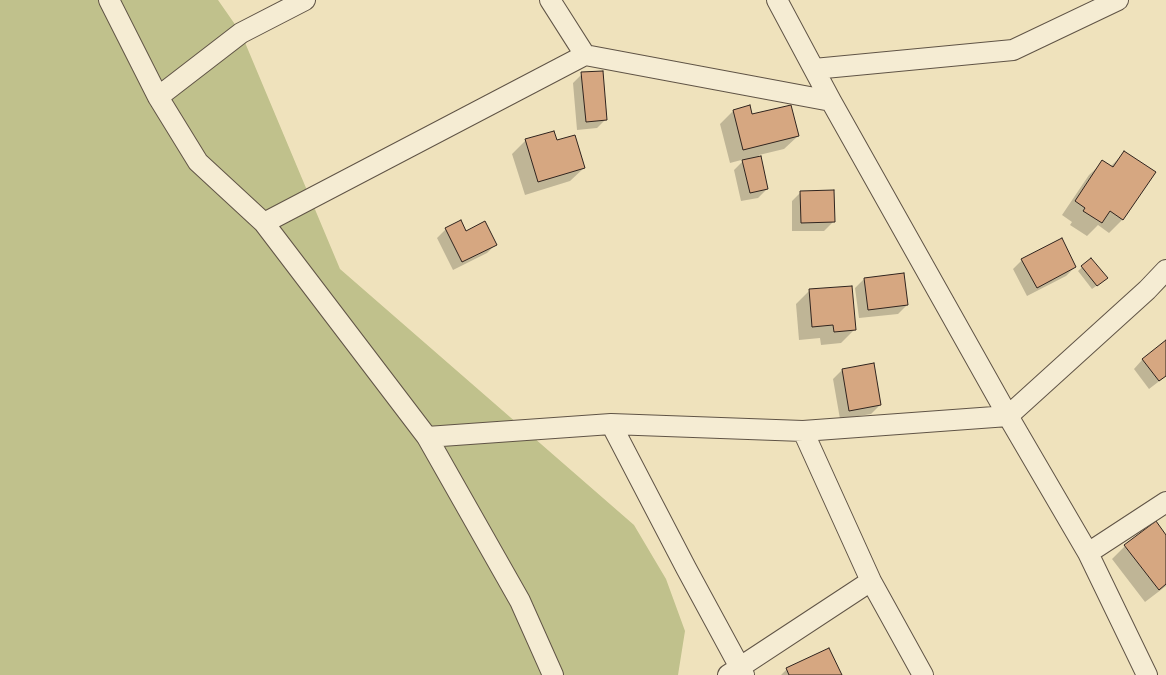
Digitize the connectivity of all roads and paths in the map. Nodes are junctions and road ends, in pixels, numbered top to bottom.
1 (109, 0) edge
2 (305, 0) edge
3 (550, 0) edge
4 (778, 0) edge
5 (1118, 0) edge
6 (585, 55) junction
7 (814, 69) junction
8 (158, 97) junction
9 (831, 101) junction
10 (264, 223) junction
11 (1166, 270) edge
12 (1008, 416) junction
13 (611, 424) junction
14 (803, 431) junction
15 (427, 437) junction
16 (1166, 502) edge
17 (1088, 553) junction
18 (871, 582) junction
19 (737, 672) edge
20 (553, 675) edge
21 (923, 675) edge
22 (1147, 675) edge

1 - 8 street
2 - 8 street
3 - 6 street
4 - 7 street
5 - 7 street
6 - 9 street
6 - 10 street
7 - 9 street
8 - 10 street
9 - 12 street
10 - 15 street
11 - 12 street
12 - 14 street
12 - 17 street
13 - 14 street
13 - 15 street
13 - 19 street
14 - 18 street
15 - 20 street
16 - 17 street
17 - 22 street
18 - 19 street
18 - 21 street

